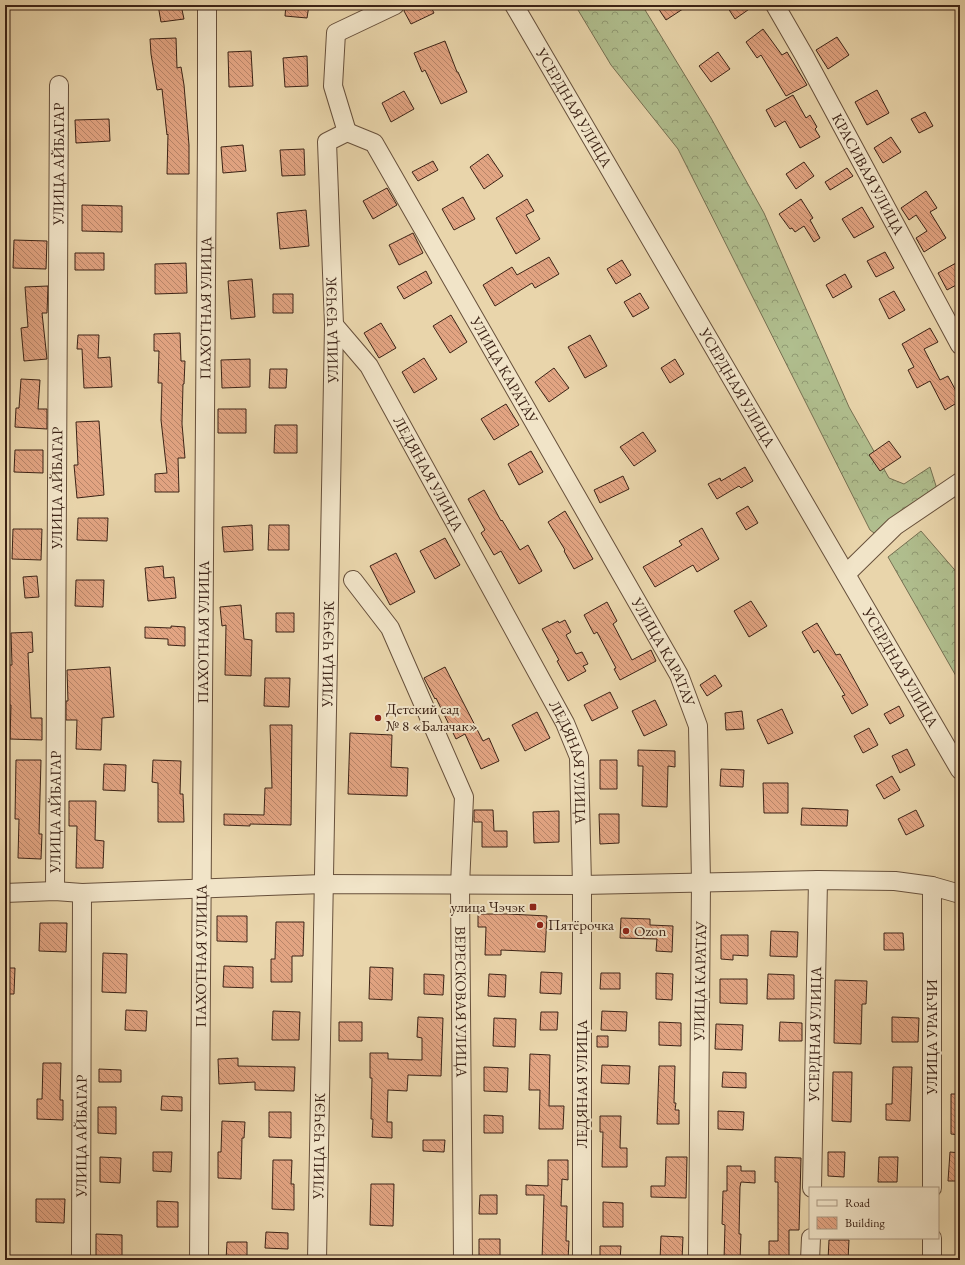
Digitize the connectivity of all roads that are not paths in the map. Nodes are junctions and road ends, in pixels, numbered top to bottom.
1 (207, 5) edge
2 (395, 5) edge
3 (514, 5) edge
4 (775, 5) edge
5 (59, 85) dead end
6 (347, 132) junction
7 (334, 325) junction
8 (960, 345) edge
9 (960, 482) edge
10 (846, 574) junction
11 (353, 580) dead end
12 (960, 770) edge
13 (818, 880) junction
14 (701, 882) junction
15 (324, 884) junction
16 (460, 885) junction
17 (582, 885) junction
18 (932, 886) junction
19 (201, 888) junction
20 (55, 891) junction
21 (5, 893) edge
22 (82, 893) junction
23 (960, 894) edge
24 (812, 1187) edge
25 (932, 1187) edge
26 (811, 1239) edge
27 (932, 1239) edge
28 (81, 1260) edge
29 (199, 1260) edge
30 (317, 1260) edge
31 (463, 1260) edge
32 (582, 1260) edge
33 (698, 1260) edge
34 (810, 1260) edge
35 (932, 1260) edge

1 - 19 street, ПАХОТНАЯ УЛИЦА
2 - 6 street
3 - 10 street, УСЕРДНАЯ УЛИЦА
4 - 8 street, КРАСИВАЯ УЛИЦА
5 - 20 street, УЛИЦА АЙБАГАР
6 - 7 street, УЛИЦА ЧЭЧЭК
6 - 14 street, УЛИЦА КАРАТАУ
7 - 15 street, УЛИЦА ЧЭЧЭК
7 - 17 street, ЛЕДЯНАЯ УЛИЦА
9 - 10 street
10 - 12 street, УСЕРДНАЯ УЛИЦА
11 - 16 street, ВЕРЕСКОВАЯ УЛИЦА
13 - 14 street
13 - 18 street
13 - 24 street, УСЕРДНАЯ УЛИЦА
14 - 17 street
14 - 33 street, УЛИЦА КАРАТАУ
15 - 16 street
15 - 19 street
15 - 30 street, УЛИЦА ЧЭЧЭК
16 - 17 street
16 - 31 street, ВЕРЕСКОВАЯ УЛИЦА
17 - 32 street, ЛЕДЯНАЯ УЛИЦА
18 - 23 street
18 - 25 street, УЛИЦА УРАКЧИ
19 - 22 street
19 - 29 street, ПАХОТНАЯ УЛИЦА
20 - 21 street
20 - 22 street
22 - 28 street, УЛИЦА АЙБАГАР
26 - 34 street
27 - 35 street

